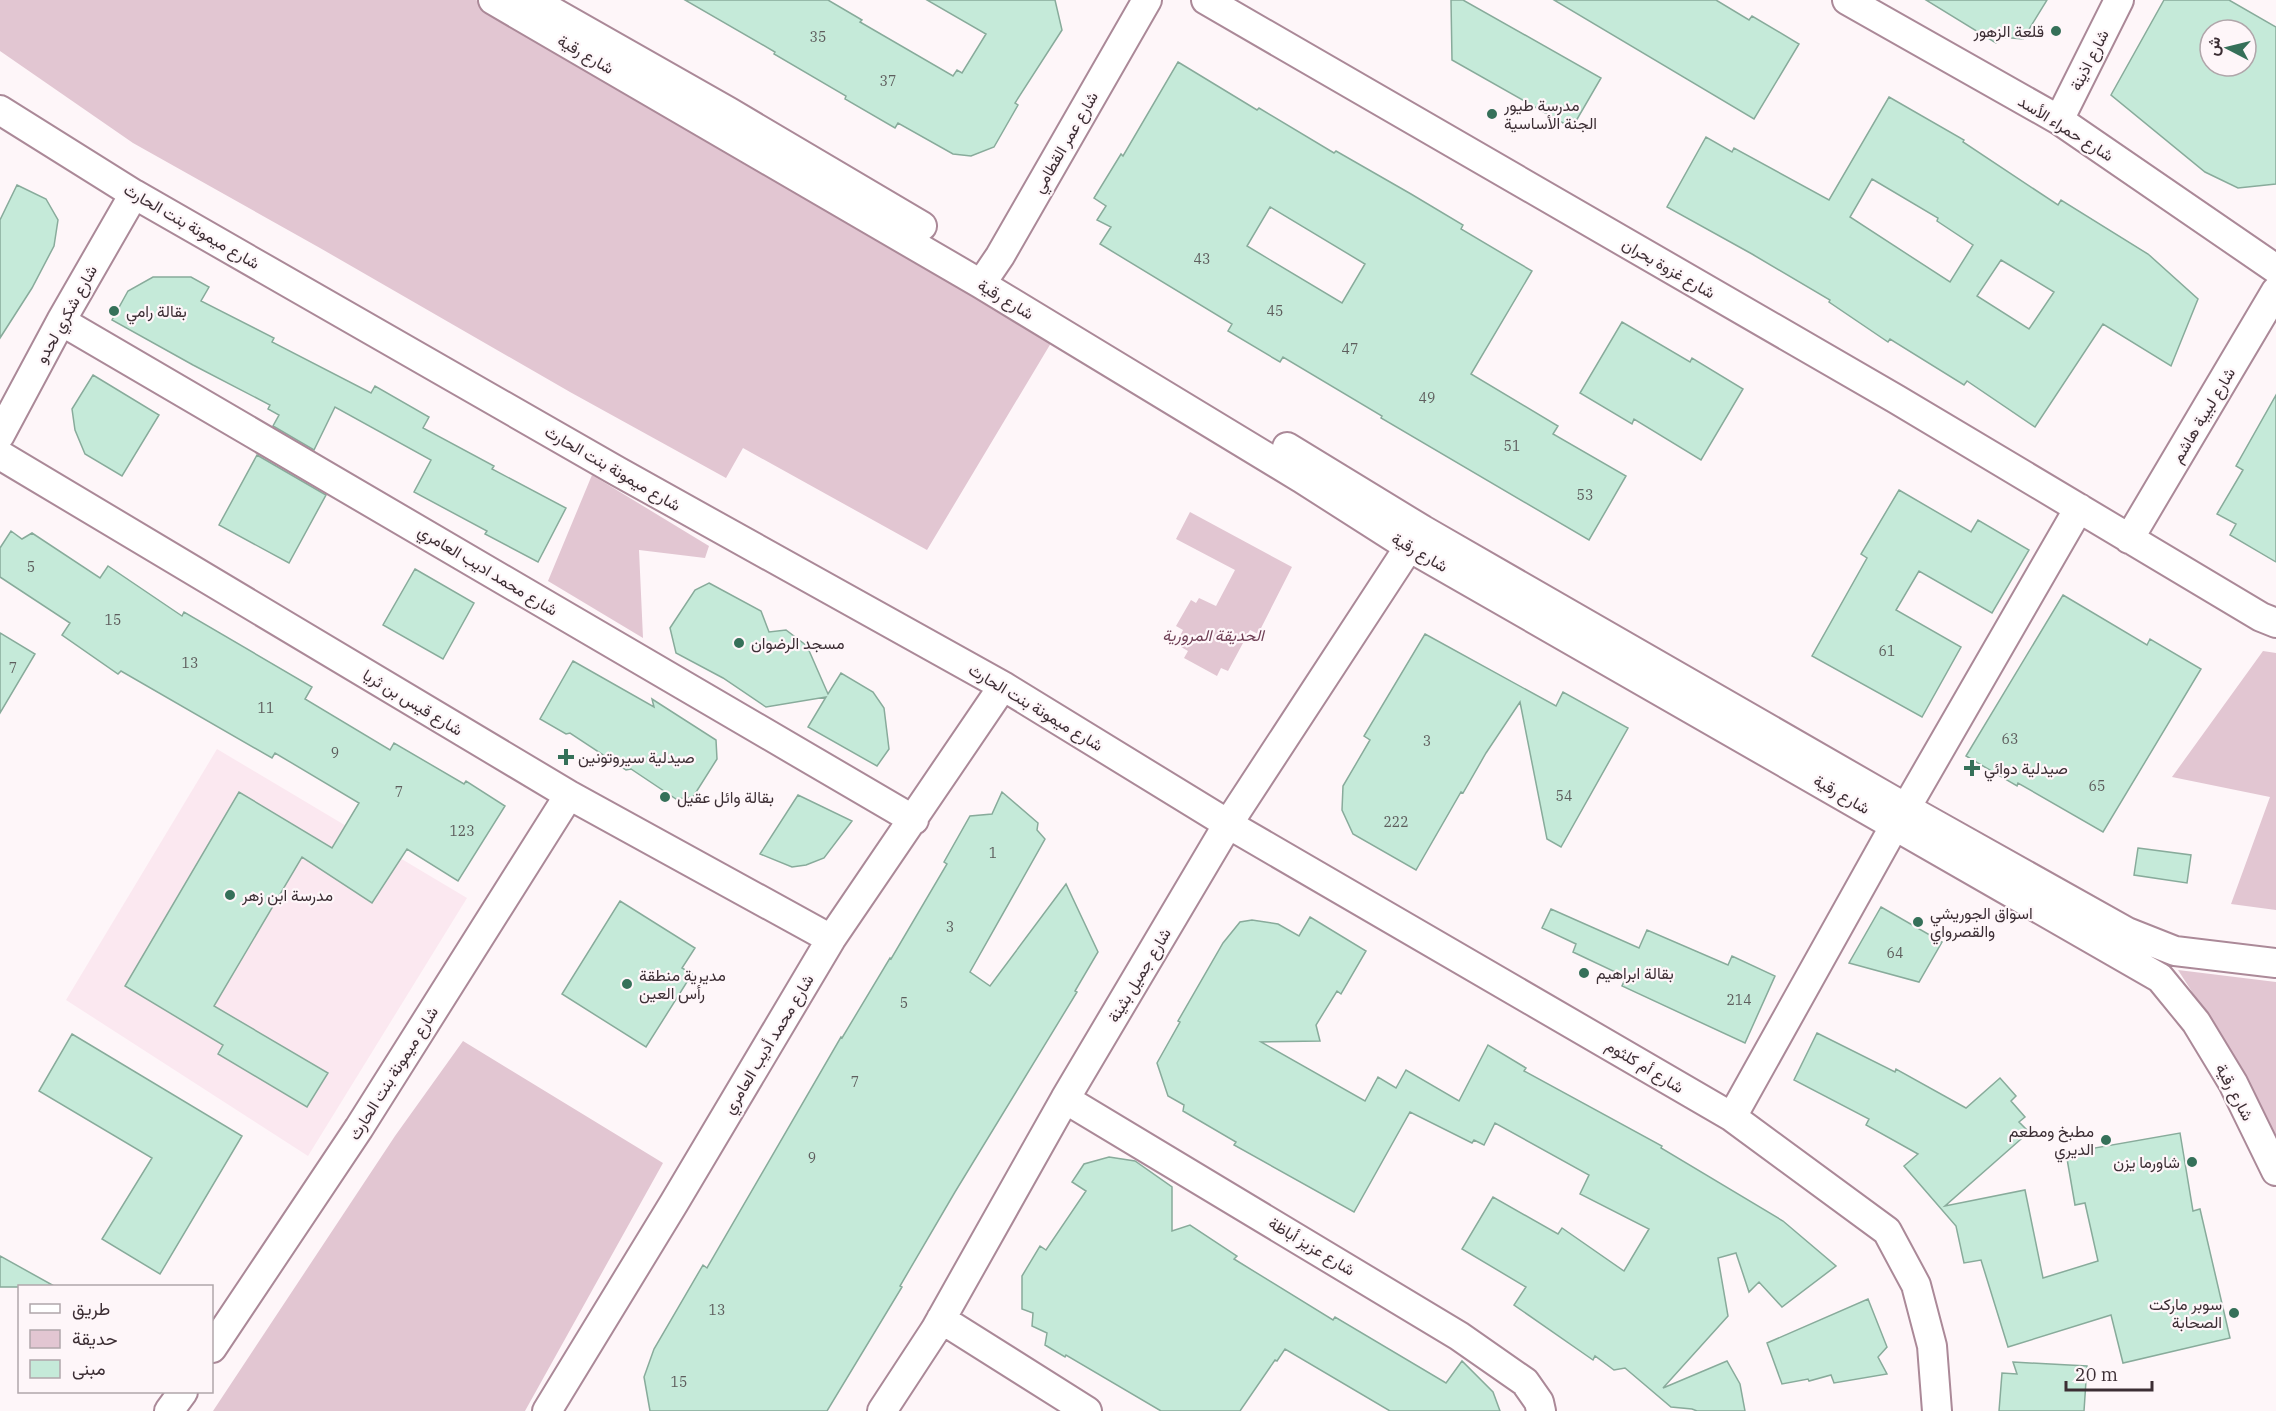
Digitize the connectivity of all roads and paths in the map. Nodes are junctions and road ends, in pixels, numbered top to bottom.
1 (494, 0) edge
2 (532, 0) edge
3 (1147, 0) edge
4 (1206, 0) edge
5 (1847, 0) edge
6 (2119, 0) edge
7 (0, 110) edge
8 (2059, 120) junction
9 (134, 194) junction
10 (2276, 269) edge
11 (986, 276) junction
12 (2276, 291) edge
13 (61, 321) junction
14 (0, 435) edge
15 (0, 455) edge
16 (2079, 507) junction
17 (2129, 539) junction
18 (1409, 547) junction
19 (2276, 623) edge
20 (1003, 686) junction
21 (569, 795) junction
22 (1900, 817) junction
23 (914, 820) junction
24 (1228, 824) junction
25 (831, 939) junction
26 (2276, 963) edge
27 (1065, 1099) junction
28 (1732, 1117) junction
29 (2276, 1171) edge
30 (941, 1318) junction
31 (213, 1347) edge
32 (182, 1393) edge
33 (170, 1411) edge
34 (546, 1411) edge
35 (882, 1411) edge
36 (1087, 1411) edge
37 (1540, 1411) edge
38 (1937, 1411) edge

1 - 11 street, شارع رقية
2 - 11 street, شارع رقية
3 - 11 street, شارع عمر القطامي
4 - 16 street, شارع غزوة بحران
5 - 8 street, شارع حمراء الأسد
6 - 8 street, شارع اذينة
7 - 9 street, شارع ميمونة بنت الحارث
8 - 10 street, شارع حمراء الأسد
9 - 13 street, شارع شكري لحدو
9 - 20 street, شارع ميمونة بنت الحارث
11 - 18 street, شارع رقية
11 - 22 street, شارع رقية
12 - 17 street, شارع لبيبة هاشم
13 - 14 street, شارع شكري لحدو
13 - 23 street, شارع محمد اديب العامري
15 - 21 street, شارع قيس بن ثريا
16 - 17 street, شارع غزوة بحران
16 - 22 street
17 - 19 street, شارع غزوة بحران
18 - 22 street, شارع رقية
18 - 24 street, شارع جميل بثينة
20 - 23 street, شارع محمد أديب العامري
20 - 24 street, شارع ميمونة بنت الحارث
21 - 25 street, شارع قيس بن ثريا
21 - 31 street, شارع ميمونة بنت الحارث
22 - 26 street, شارع رقية
22 - 28 street
22 - 29 street, شارع رقية
23 - 25 street, شارع محمد أديب العامري
24 - 27 street, شارع جميل بثينة
24 - 28 street, شارع أم كلثوم
25 - 34 street, شارع محمد أديب العامري
27 - 30 street, شارع جميل بثينة
27 - 37 street, شارع عزيز أباظة
28 - 38 street, شارع أم كلثوم
30 - 35 street, شارع جميل بثينة
30 - 36 street
32 - 33 street

